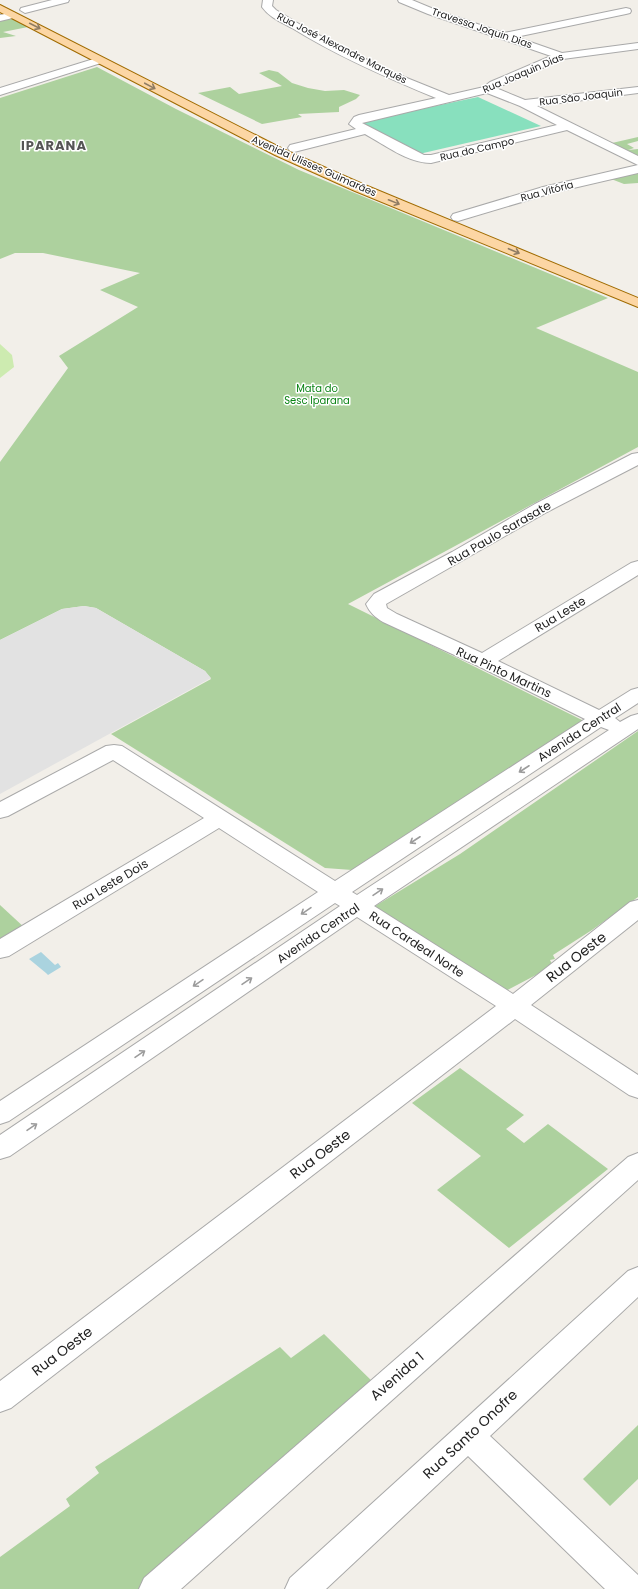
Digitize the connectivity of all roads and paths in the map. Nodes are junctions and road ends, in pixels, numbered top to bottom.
1 (6, 0) edge
2 (64, 0) edge
3 (268, 0) edge
4 (403, 0) edge
5 (608, 3) dead end
6 (0, 8) edge
7 (25, 10) junction
8 (626, 11) junction
9 (13, 15) junction
10 (638, 16) edge
11 (0, 18) edge
12 (72, 33) junction
13 (55, 36) junction
14 (504, 36) junction
15 (638, 46) edge
16 (561, 56) junction
17 (100, 60) junction
18 (488, 89) junction
19 (638, 90) edge
20 (0, 92) edge
21 (448, 99) junction
22 (524, 104) junction
23 (566, 127) junction
24 (368, 130) junction
25 (294, 148) junction
26 (638, 161) edge
27 (638, 169) edge
28 (458, 217) junction
29 (638, 291) edge
30 (638, 303) edge
31 (638, 458) edge
32 (638, 567) edge
33 (385, 615) joint
34 (483, 661) junction
35 (638, 694) edge
36 (601, 719) junction
37 (630, 725) edge
38 (0, 811) edge
39 (220, 818) junction
40 (335, 892) junction
41 (357, 906) junction
42 (638, 908) edge
43 (0, 950) edge
44 (514, 1006) junction
45 (638, 1088) edge
46 (0, 1114) edge
47 (0, 1149) edge
48 (638, 1164) edge
49 (638, 1279) edge
50 (0, 1399) edge
51 (468, 1436) junction
52 (156, 1589) edge
53 (302, 1589) edge
54 (629, 1589) edge

1 - 7 main road, Avenida Ulisses Guimarães
2 - 7 street
3 - 21 street, Rua José Alexandre Marquês
4 - 14 street, Travessa Joquin Dias
5 - 8 street
6 - 9 main road, Avenida Ulisses Guimarães
7 - 12 main road, Avenida Ulisses Guimarães
8 - 10 street
8 - 14 street
9 - 11 street
9 -> 13 main road, Avenida Ulisses Guimarães
12 - 13 main road
12 - 25 main road, Avenida Ulisses Guimarães
13 - 17 main road, Avenida Ulisses Guimarães
14 - 16 street, Travessa Joquin Dias
15 - 16 street, Rua Joaquin Dias
16 - 18 street, Rua Joaquin Dias
17 - 20 street
17 -> 30 main road, Avenida Ulisses Guimarães
18 - 21 street, Rua Joaquin Dias
18 - 22 street
19 - 22 street, Rua São Joaquin
21 - 24 street, Rua Joaquin Dias
22 - 23 street
23 - 24 street, Rua do Campo
23 - 26 street
24 - 25 street
25 - 28 main road, Avenida Ulisses Guimarães
27 - 28 street, Rua Vitória
28 - 29 main road, Avenida Ulisses Guimarães
31 - 33 street, Rua Paulo Sarasate
32 - 34 street, Rua Leste
33 - 34 street, Rua Pinto Martins
34 - 36 street, Rua Pinto Martins
35 - 36 street, Avenida Central
36 - 37 street, Rua Pinto Martins
36 -> 40 street, Avenida Central
41 -> 37 street, Avenida Central
38 - 39 street, Rua Cardeal Norte
39 - 40 street, Rua Cardeal Norte
39 - 43 street, Rua Leste Dois
40 - 41 street, Rua Cardeal Norte
40 -> 46 street, Avenida Central
41 - 44 street, Rua Cardeal Norte
47 -> 41 street, Avenida Central
42 - 44 street, Rua Oeste
44 - 45 street, Rua Cardeal Norte
44 - 50 street, Rua Oeste
48 - 52 street, Avenida 1
49 - 51 street, Rua Santo Onofre
51 - 53 street, Rua Santo Onofre
51 - 54 street

